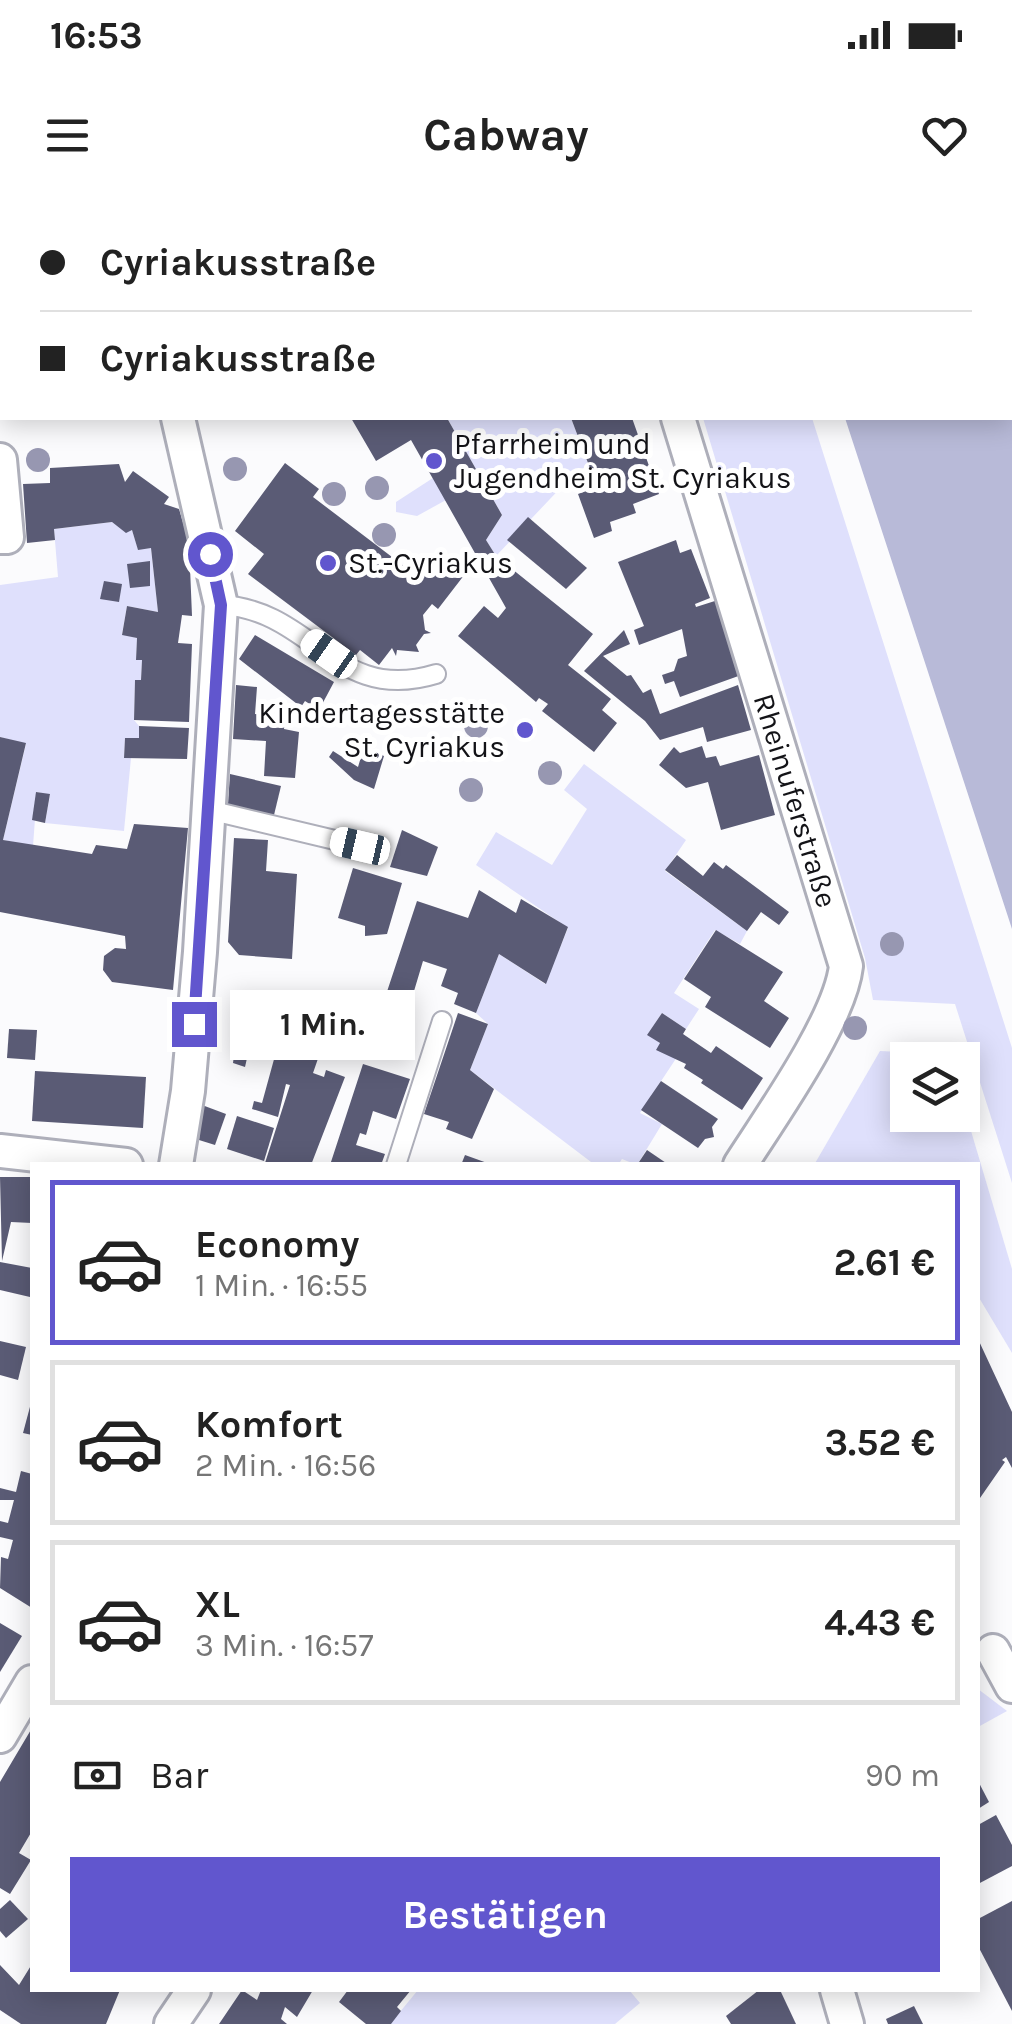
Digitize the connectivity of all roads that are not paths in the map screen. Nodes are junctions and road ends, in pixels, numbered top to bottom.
1 (178, 420) edge
2 (679, 420) edge
3 (0, 460) edge
4 (0, 538) edge
5 (221, 605) junction
6 (436, 674) dead end
7 (209, 810) junction
8 (360, 846) dead end
9 (442, 1021) dead end
10 (0, 1151) edge
11 (99, 1162) edge
12 (176, 1162) edge
13 (397, 1162) edge
14 (742, 1162) edge
15 (993, 1652) dead end
16 (30, 1685) edge
17 (1012, 1686) edge
18 (0, 1736) edge
19 (193, 1992) edge
20 (838, 1992) edge
21 (172, 2024) edge
22 (847, 2024) edge

1 - 5 street
2 - 14 street, Rheinuferstraße
3 - 4 street
5 - 6 lane
5 - 7 street
7 - 8 lane
7 - 12 street
9 - 13 lane
10 - 11 street
15 - 17 street
16 - 18 street
19 - 21 street
20 - 22 street

